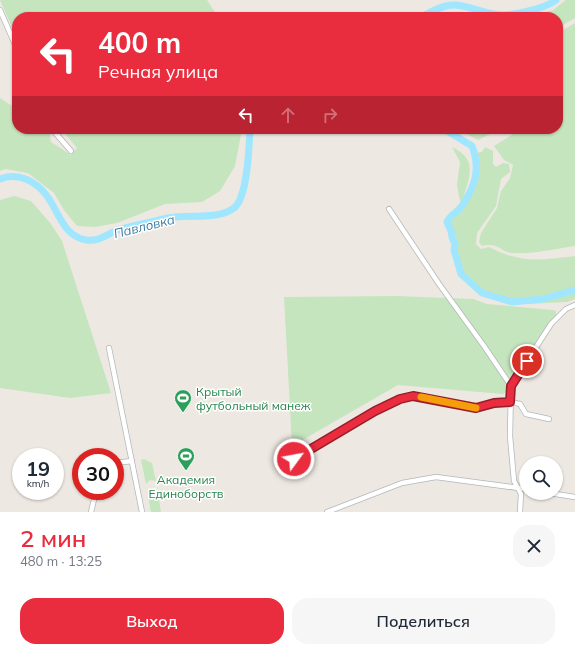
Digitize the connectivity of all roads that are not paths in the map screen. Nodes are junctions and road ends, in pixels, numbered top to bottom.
1 (0, 10) edge
2 (12, 38) edge
3 (56, 134) edge
4 (71, 151) dead end
5 (389, 209) dead end
6 (575, 305) edge
7 (109, 348) dead end
8 (511, 386) junction
9 (510, 402) junction
10 (549, 419) dead end
11 (294, 459) dead end
12 (132, 461) junction
13 (124, 462) edge
14 (518, 488) junction
15 (563, 495) edge
16 (575, 497) edge
17 (94, 500) edge
18 (91, 512) edge
19 (142, 512) edge
20 (327, 512) edge
21 (520, 512) edge

1 - 2 street
3 - 4 street
5 - 8 street
6 - 8 street
7 - 12 street
8 - 9 street
9 - 10 street
9 - 11 street
9 - 14 street
12 - 13 street
12 - 19 street
14 - 20 street
14 - 21 street
15 - 16 street
17 - 18 street

